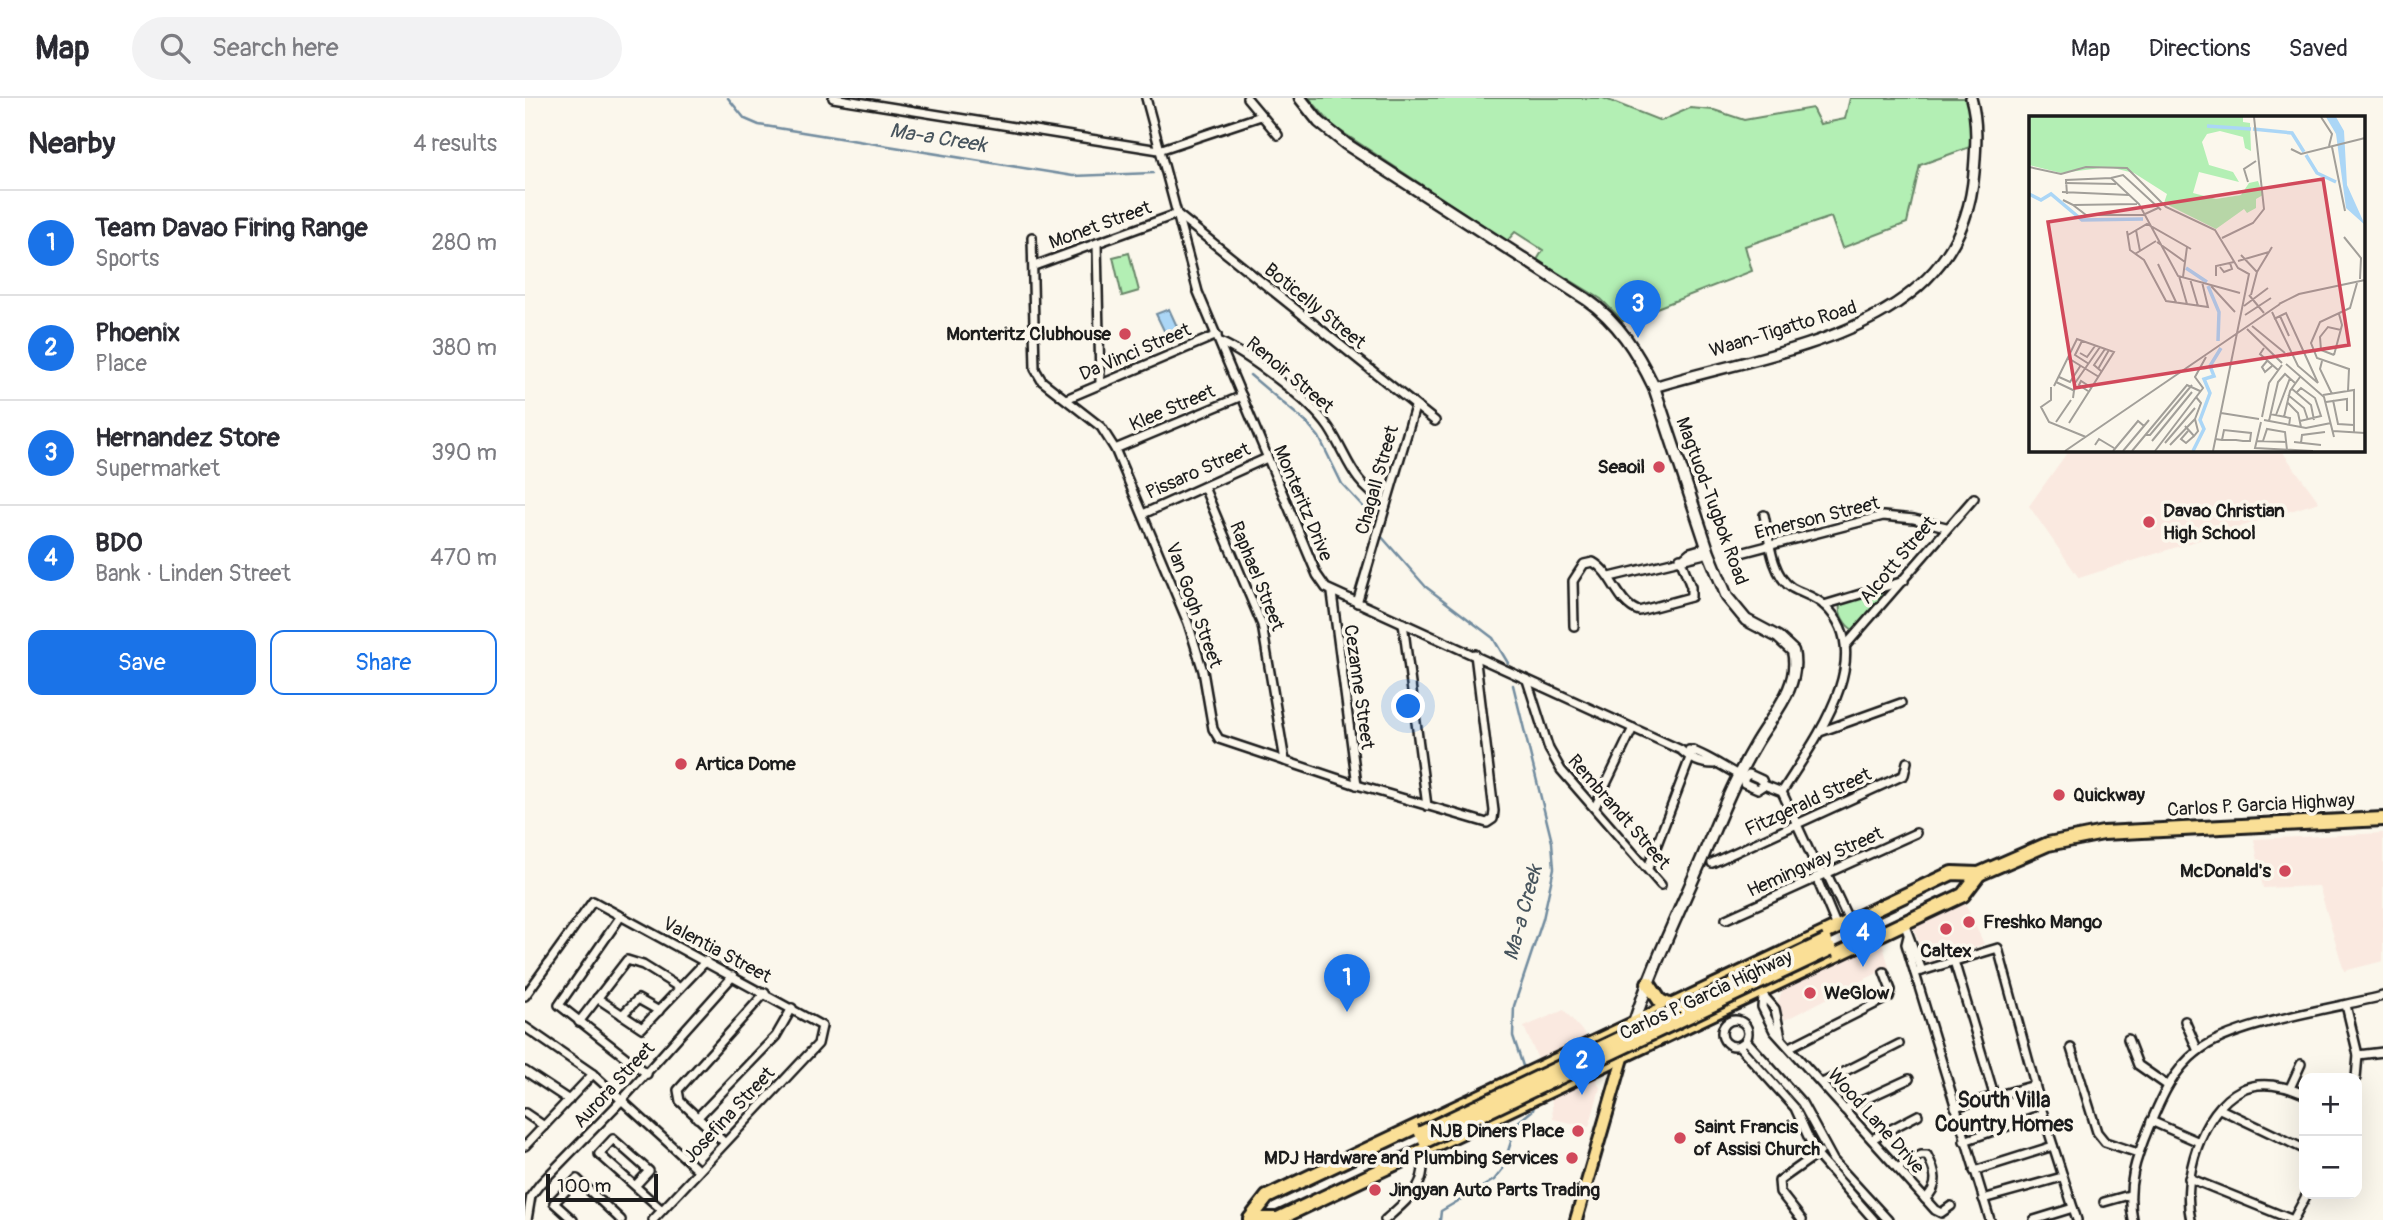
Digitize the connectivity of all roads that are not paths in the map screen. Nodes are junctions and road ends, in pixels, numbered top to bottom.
1 (833, 98) edge
2 (1146, 98) edge
3 (1247, 98) edge
4 (1300, 98) edge
5 (1971, 98) edge
6 (1261, 117) junction
7 (1278, 135) dead end
8 (1159, 150) junction
9 (1177, 214) junction
10 (1032, 237) dead end
11 (1097, 243) junction
12 (1034, 266) junction
13 (1218, 339) junction
14 (1100, 382) junction
15 (1654, 387) junction
16 (1242, 396) junction
17 (1066, 399) junction
18 (1415, 407) junction
19 (1435, 421) dead end
20 (1115, 449) junction
21 (1267, 458) junction
22 (1204, 487) junction
23 (1974, 498) dead end
24 (1386, 503) junction
25 (1143, 514) junction
26 (1764, 515) dead end
27 (1946, 527) junction
28 (1771, 546) junction
29 (1708, 550) junction
30 (1737, 554) dead end
31 (1681, 558) junction
32 (1610, 577) junction
33 (1904, 581) junction
34 (1332, 593) junction
35 (1357, 603) junction
36 (1824, 605) junction
37 (1403, 623) junction
38 (1574, 626) dead end
39 (1847, 644) junction
40 (1475, 654) junction
41 (1527, 680) junction
42 (1901, 703) dead end
43 (1633, 728) junction
44 (1820, 732) junction
45 (1681, 750) junction
46 (1693, 750) junction
47 (1690, 759) junction
48 (1286, 761) junction
49 (1907, 762) dead end
50 (1714, 764) junction
51 (1742, 777) junction
52 (1357, 785) junction
53 (1782, 793) junction
54 (1427, 806) junction
55 (1595, 807) junction
56 (2383, 818) edge
57 (1797, 825) junction
58 (1916, 833) dead end
59 (1712, 863) dead end
60 (1648, 868) junction
61 (1818, 870) junction
62 (1827, 874) junction
63 (1974, 876) junction
64 (1815, 879) junction
65 (1661, 885) dead end
66 (1833, 886) junction
67 (1821, 891) junction
68 (621, 916) junction
69 (1726, 919) dead end
70 (1904, 923) junction
71 (1843, 924) junction
72 (1804, 943) junction
73 (706, 961) junction
74 (1954, 961) junction
75 (1814, 965) junction
76 (1750, 969) junction
77 (1884, 972) dead end
78 (1919, 972) junction
79 (733, 976) junction
80 (1648, 983) junction
81 (1714, 986) junction
82 (680, 988) junction
83 (765, 993) junction
84 (1762, 993) junction
85 (525, 996) edge
86 (2383, 996) edge
87 (597, 998) junction
88 (1684, 1000) junction
89 (2346, 1005) junction
90 (792, 1008) junction
91 (1724, 1008) junction
92 (1665, 1009) junction
93 (659, 1011) junction
94 (622, 1015) junction
95 (1731, 1021) junction
96 (2185, 1021) dead end
97 (579, 1022) junction
98 (1694, 1022) junction
99 (1634, 1023) junction
100 (525, 1027) edge
101 (823, 1029) joint
102 (1670, 1034) junction
103 (2128, 1039) dead end
104 (1746, 1040) junction
105 (1899, 1044) dead end
106 (1739, 1046) junction
107 (1790, 1047) junction
108 (1583, 1048) junction
109 (2071, 1048) dead end
110 (2198, 1051) junction
111 (2383, 1052) edge
112 (1624, 1055) junction
113 (2358, 1055) junction
114 (1765, 1060) junction
115 (1549, 1064) junction
116 (2301, 1064) dead end
117 (1758, 1066) junction
118 (525, 1070) edge
119 (1594, 1070) junction
120 (2356, 1073) edge
121 (593, 1074) junction
122 (647, 1074) junction
123 (1909, 1079) dead end
124 (1514, 1081) junction
125 (1822, 1083) junction
126 (2035, 1085) junction
127 (1560, 1086) junction
128 (2168, 1086) junction
129 (2290, 1088) junction
130 (2299, 1092) edge
131 (1996, 1098) junction
132 (1474, 1099) junction
133 (569, 1100) junction
134 (622, 1100) junction
135 (1524, 1103) junction
136 (1955, 1107) junction
137 (1845, 1109) junction
138 (2220, 1109) junction
139 (525, 1113) edge
140 (2043, 1114) junction
141 (1918, 1115) dead end
142 (697, 1118) junction
143 (1433, 1119) junction
144 (1485, 1121) junction
145 (2151, 1121) junction
146 (544, 1126) junction
147 (1871, 1139) junction
148 (1444, 1141) junction
149 (1965, 1141) junction
150 (724, 1142) junction
151 (1422, 1142) junction
152 (2199, 1142) junction
153 (525, 1146) edge
154 (2053, 1146) junction
155 (2299, 1147) edge
156 (1825, 1149) junction
157 (2138, 1153) junction
158 (1817, 1154) junction
159 (1897, 1168) junction
160 (698, 1170) junction
161 (1974, 1171) junction
162 (2062, 1177) junction
163 (2189, 1178) junction
164 (635, 1186) junction
165 (2129, 1195) junction
166 (1925, 1199) junction
167 (1983, 1199) junction
168 (2304, 1199) edge
169 (2104, 1202) dead end
170 (1951, 1206) dead end
171 (2073, 1208) junction
172 (662, 1210) junction
173 (1253, 1218) edge
174 (527, 1220) edge
175 (573, 1220) edge
176 (621, 1220) edge
177 (653, 1220) edge
178 (1385, 1220) edge
179 (1576, 1220) edge
180 (1802, 1220) edge
181 (1874, 1220) edge
182 (1888, 1220) edge
183 (1990, 1220) edge
184 (2034, 1220) edge
185 (2077, 1220) edge
186 (2133, 1220) edge
187 (2191, 1220) edge
188 (2293, 1220) edge

1 - 8 street
2 - 8 street, Monteritz Drive
3 - 6 street
4 - 15 main road, Magtuod-Tugbok Road
5 - 15 street, Waan-Tigatto Road
6 - 7 street
6 - 8 street
8 - 9 street, Monteritz Drive
9 - 11 street, Monet Street
9 - 13 street, Monteritz Drive
9 - 18 street, Boticelly Street
10 - 12 street, Van Gogh Street
11 - 12 street, Monet Street
11 - 14 street
12 - 17 street, Van Gogh Street
13 - 14 street, Da Vinci Street
13 - 16 street, Monteritz Drive
13 - 24 street, Renoir Street
14 - 17 street, Da Vinci Street
15 - 29 main road, Magtuod-Tugbok Road
16 - 20 street, Klee Street
16 - 21 street, Monteritz Drive
17 - 20 street, Van Gogh Street
18 - 19 street, Boticelly Street
18 - 24 street, Chagall Street
20 - 25 street, Van Gogh Street
21 - 22 street, Pissaro Street
21 - 34 street, Monteritz Drive
22 - 25 street, Pissaro Street
22 - 48 street, Raphael Street
23 - 27 street, Alcott Street
24 - 35 street, Chagall Street
25 - 48 street, Van Gogh Street
26 - 28 street
27 - 28 street, Emerson Street
27 - 33 street, Alcott Street
28 - 30 street, Emerson Street
28 - 36 street
29 - 31 street
29 - 51 main road, Magtuod-Tugbok Road
31 - 32 street
31 - 32 street
32 - 38 street
33 - 36 street
33 - 39 street, Alcott Street
34 - 35 street
34 - 52 street, Cezanne Street
35 - 37 street
36 - 39 street
37 - 40 street
37 - 54 street
39 - 44 street
40 - 41 street
40 - 54 street, Van Gogh Street
41 - 43 street
41 - 55 street, Rembrandt Street
42 - 44 street
43 - 45 street
43 - 55 street
44 - 53 street
45 - 46 street
45 - 47 street
46 - 47 street
46 - 50 street
47 - 50 street
47 - 60 street
48 - 52 street, Van Gogh Street
49 - 57 street, Fitzgerald Street
50 - 51 street
51 - 53 street
51 - 80 main road, Magtuod-Tugbok Road
52 - 54 street, Van Gogh Street
53 - 57 street
55 - 60 street, Rembrandt Street
56 - 63 highway, Carlos P. Garcia Highway
57 - 59 street, Fitzgerald Street
57 - 61 street
58 - 62 street, Hemingway Street
60 - 65 street, Rembrandt Street
61 - 62 street
61 - 64 street
62 - 64 street, Hemingway Street
62 - 66 street
63 - 70 highway, Carlos P. Garcia Highway
63 - 71 highway, Carlos P. Garcia Highway
63 - 151 highway, Carlos P. Garcia Highway, bridge
64 - 67 street
64 - 69 street, Hemingway Street
66 - 67 street
66 - 71 street
67 - 71 street
68 - 73 street, Valentia Street
68 - 85 street, Valentia Street
68 - 97 street
70 - 75 highway, Carlos P. Garcia Highway
70 - 78 street
71 - 72 highway, Carlos P. Garcia Highway
72 - 75 highway
72 - 76 highway, Carlos P. Garcia Highway
73 - 79 street, Valentia Street
73 - 82 street
74 - 78 street
74 - 126 street
74 - 131 street
75 - 84 highway, Carlos P. Garcia Highway
76 - 81 highway, Carlos P. Garcia Highway
76 - 84 highway
77 - 107 street
78 - 136 street
79 - 83 street, Valentia Street
79 - 122 street, Aurora Street
80 - 92 highway
80 - 99 main road, Magtuod-Tugbok Road
81 - 88 highway, Carlos P. Garcia Highway
81 - 91 highway
82 - 87 street
82 - 93 street
83 - 90 street, Valentia Street
83 - 142 street
84 - 91 highway, Carlos P. Garcia Highway
84 - 107 street, Wood Lane Drive
86 - 89 street
87 - 94 street
87 - 97 street
88 - 92 highway, Carlos P. Garcia Highway
88 - 98 highway
89 - 110 street
89 - 113 street
90 - 101 street, Valentia Street
90 - 142 street
91 - 95 street
91 - 98 highway, Carlos P. Garcia Highway
92 - 99 highway, Carlos P. Garcia Highway
92 - 102 highway
93 - 94 street
93 - 94 street
95 - 104 street
95 - 106 street
96 - 110 street
97 - 122 street
98 - 102 highway, Carlos P. Garcia Highway
99 - 108 highway, Carlos P. Garcia Highway
99 - 112 main road
100 - 121 street
101 - 150 street, Josefina Street
102 - 112 highway, Carlos P. Garcia Highway
103 - 128 street
104 - 106 street
104 - 114 street
105 - 125 street
106 - 117 street
107 - 125 street, Wood Lane Drive
108 - 115 highway, Carlos P. Garcia Highway
108 - 119 highway
109 - 157 street
110 - 128 street
111 - 113 street
112 - 119 highway, Carlos P. Garcia Highway
112 - 179 main road
113 - 120 street
114 - 117 street
114 - 156 street
115 - 124 highway, Carlos P. Garcia Highway
115 - 127 highway
116 - 129 street
117 - 158 street
118 - 133 street
119 - 127 highway, Carlos P. Garcia Highway
121 - 133 street
121 - 134 street
122 - 134 street, Aurora Street
123 - 137 street
124 - 132 highway, Carlos P. Garcia Highway
124 - 135 highway
125 - 137 street, Wood Lane Drive
126 - 131 street
126 - 140 street
127 - 135 highway, Carlos P. Garcia Highway
128 - 145 street
129 - 130 street
129 - 138 street
131 - 136 street
132 - 143 highway, Carlos P. Garcia Highway
132 - 144 highway
133 - 146 street
134 - 160 street
134 - 174 street, Aurora Street
135 - 144 highway, Carlos P. Garcia Highway
136 - 149 street
137 - 147 street, Wood Lane Drive
138 - 152 street
138 - 155 street
139 - 146 street
140 - 149 street
140 - 154 street
141 - 147 street
142 - 150 street
143 - 148 highway
143 - 173 highway, Carlos P. Garcia Highway
144 - 148 highway, Carlos P. Garcia Highway
145 - 152 street
145 - 157 street
146 - 153 street
147 - 159 street, Wood Lane Drive
148 - 151 highway, Carlos P. Garcia Highway
149 - 161 street
150 - 160 street, Josefina Street
151 - 173 highway, Carlos P. Garcia Highway
151 - 173 highway, Carlos P. Garcia Highway
151 - 178 street
152 - 163 street
154 - 161 street
154 - 162 street
156 - 158 street
156 - 182 street
157 - 165 street
158 - 180 street
158 - 181 street
159 - 166 street, Wood Lane Drive
159 - 166 street
160 - 172 street, Josefina Street
161 - 167 street
162 - 167 street
162 - 171 street
163 - 187 street
163 - 188 street
164 - 164 street
164 - 172 street
165 - 169 street
165 - 186 street
166 - 170 street, Wood Lane Drive
167 - 183 street
168 - 188 street
171 - 184 street
171 - 185 street
172 - 177 street, Josefina Street
175 - 176 street

